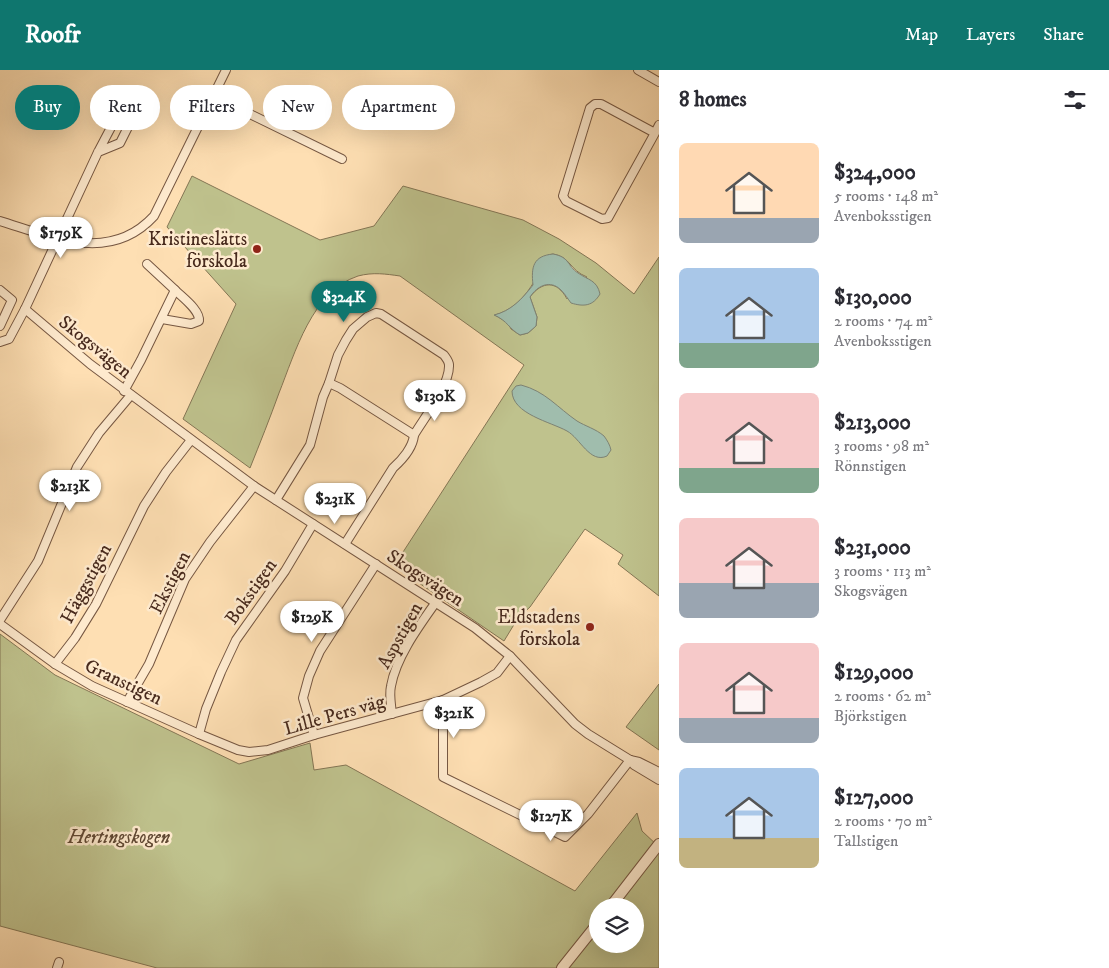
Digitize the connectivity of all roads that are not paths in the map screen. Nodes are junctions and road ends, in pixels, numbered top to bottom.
1 (226, 70) edge
2 (638, 70) edge
3 (659, 82) edge
4 (218, 85) edge
5 (253, 116) edge
6 (659, 125) edge
7 (196, 130) edge
8 (655, 133) junction
9 (98, 152) junction
10 (342, 159) dead end
11 (0, 221) edge
12 (58, 239) junction
13 (148, 264) dead end
14 (0, 290) edge
15 (175, 290) junction
16 (25, 309) junction
17 (162, 318) junction
18 (0, 326) edge
19 (0, 342) edge
20 (329, 383) junction
21 (128, 393) junction
22 (414, 435) junction
23 (191, 440) junction
24 (254, 486) junction
25 (276, 500) junction
26 (313, 524) junction
27 (345, 544) junction
28 (376, 564) junction
29 (436, 602) junction
30 (0, 622) edge
31 (510, 656) junction
32 (55, 664) junction
33 (443, 700) junction
34 (127, 702) junction
35 (392, 714) junction
36 (199, 734) junction
37 (314, 735) junction
38 (243, 751) joint
39 (630, 760) junction
40 (659, 772) edge
41 (659, 780) edge
42 (659, 844) edge
43 (617, 898) edge
44 (589, 934) edge
45 (562, 968) edge

1 - 4 street
2 - 3 street
5 - 10 street
6 - 8 street
7 - 12 street
8 - 8 street
9 - 9 street
9 - 12 street
11 - 12 street
12 - 16 street
13 - 15 street
14 - 18 street
15 - 17 street
15 - 17 street
16 - 19 street
16 - 21 street, Skogsvägen
17 - 21 street
20 - 22 street
20 - 22 street
20 - 25 street
21 - 23 street, Skogsvägen
21 - 30 street
22 - 27 street
23 - 24 street, Skogsvägen
23 - 32 street, Häggstigen
24 - 25 street, Skogsvägen
24 - 34 street, Ekstigen
25 - 26 street, Skogsvägen
26 - 27 street, Skogsvägen
26 - 36 street, Bokstigen
27 - 28 street, Skogsvägen
28 - 29 street, Skogsvägen
28 - 37 street
29 - 31 street, Skogsvägen
29 - 35 street, Aspstigen
30 - 32 street, Granstigen
31 - 33 street, Lille Pers väg
31 - 39 street, Skogsvägen
32 - 34 street, Granstigen
33 - 35 street, Lille Pers väg
33 - 39 street
34 - 36 street, Granstigen
35 - 37 street, Lille Pers väg
36 - 38 street, Granstigen
37 - 38 street, Lille Pers väg
39 - 40 street, Skogsvägen
39 - 41 street, Skogsvägen
42 - 43 street
44 - 45 street

